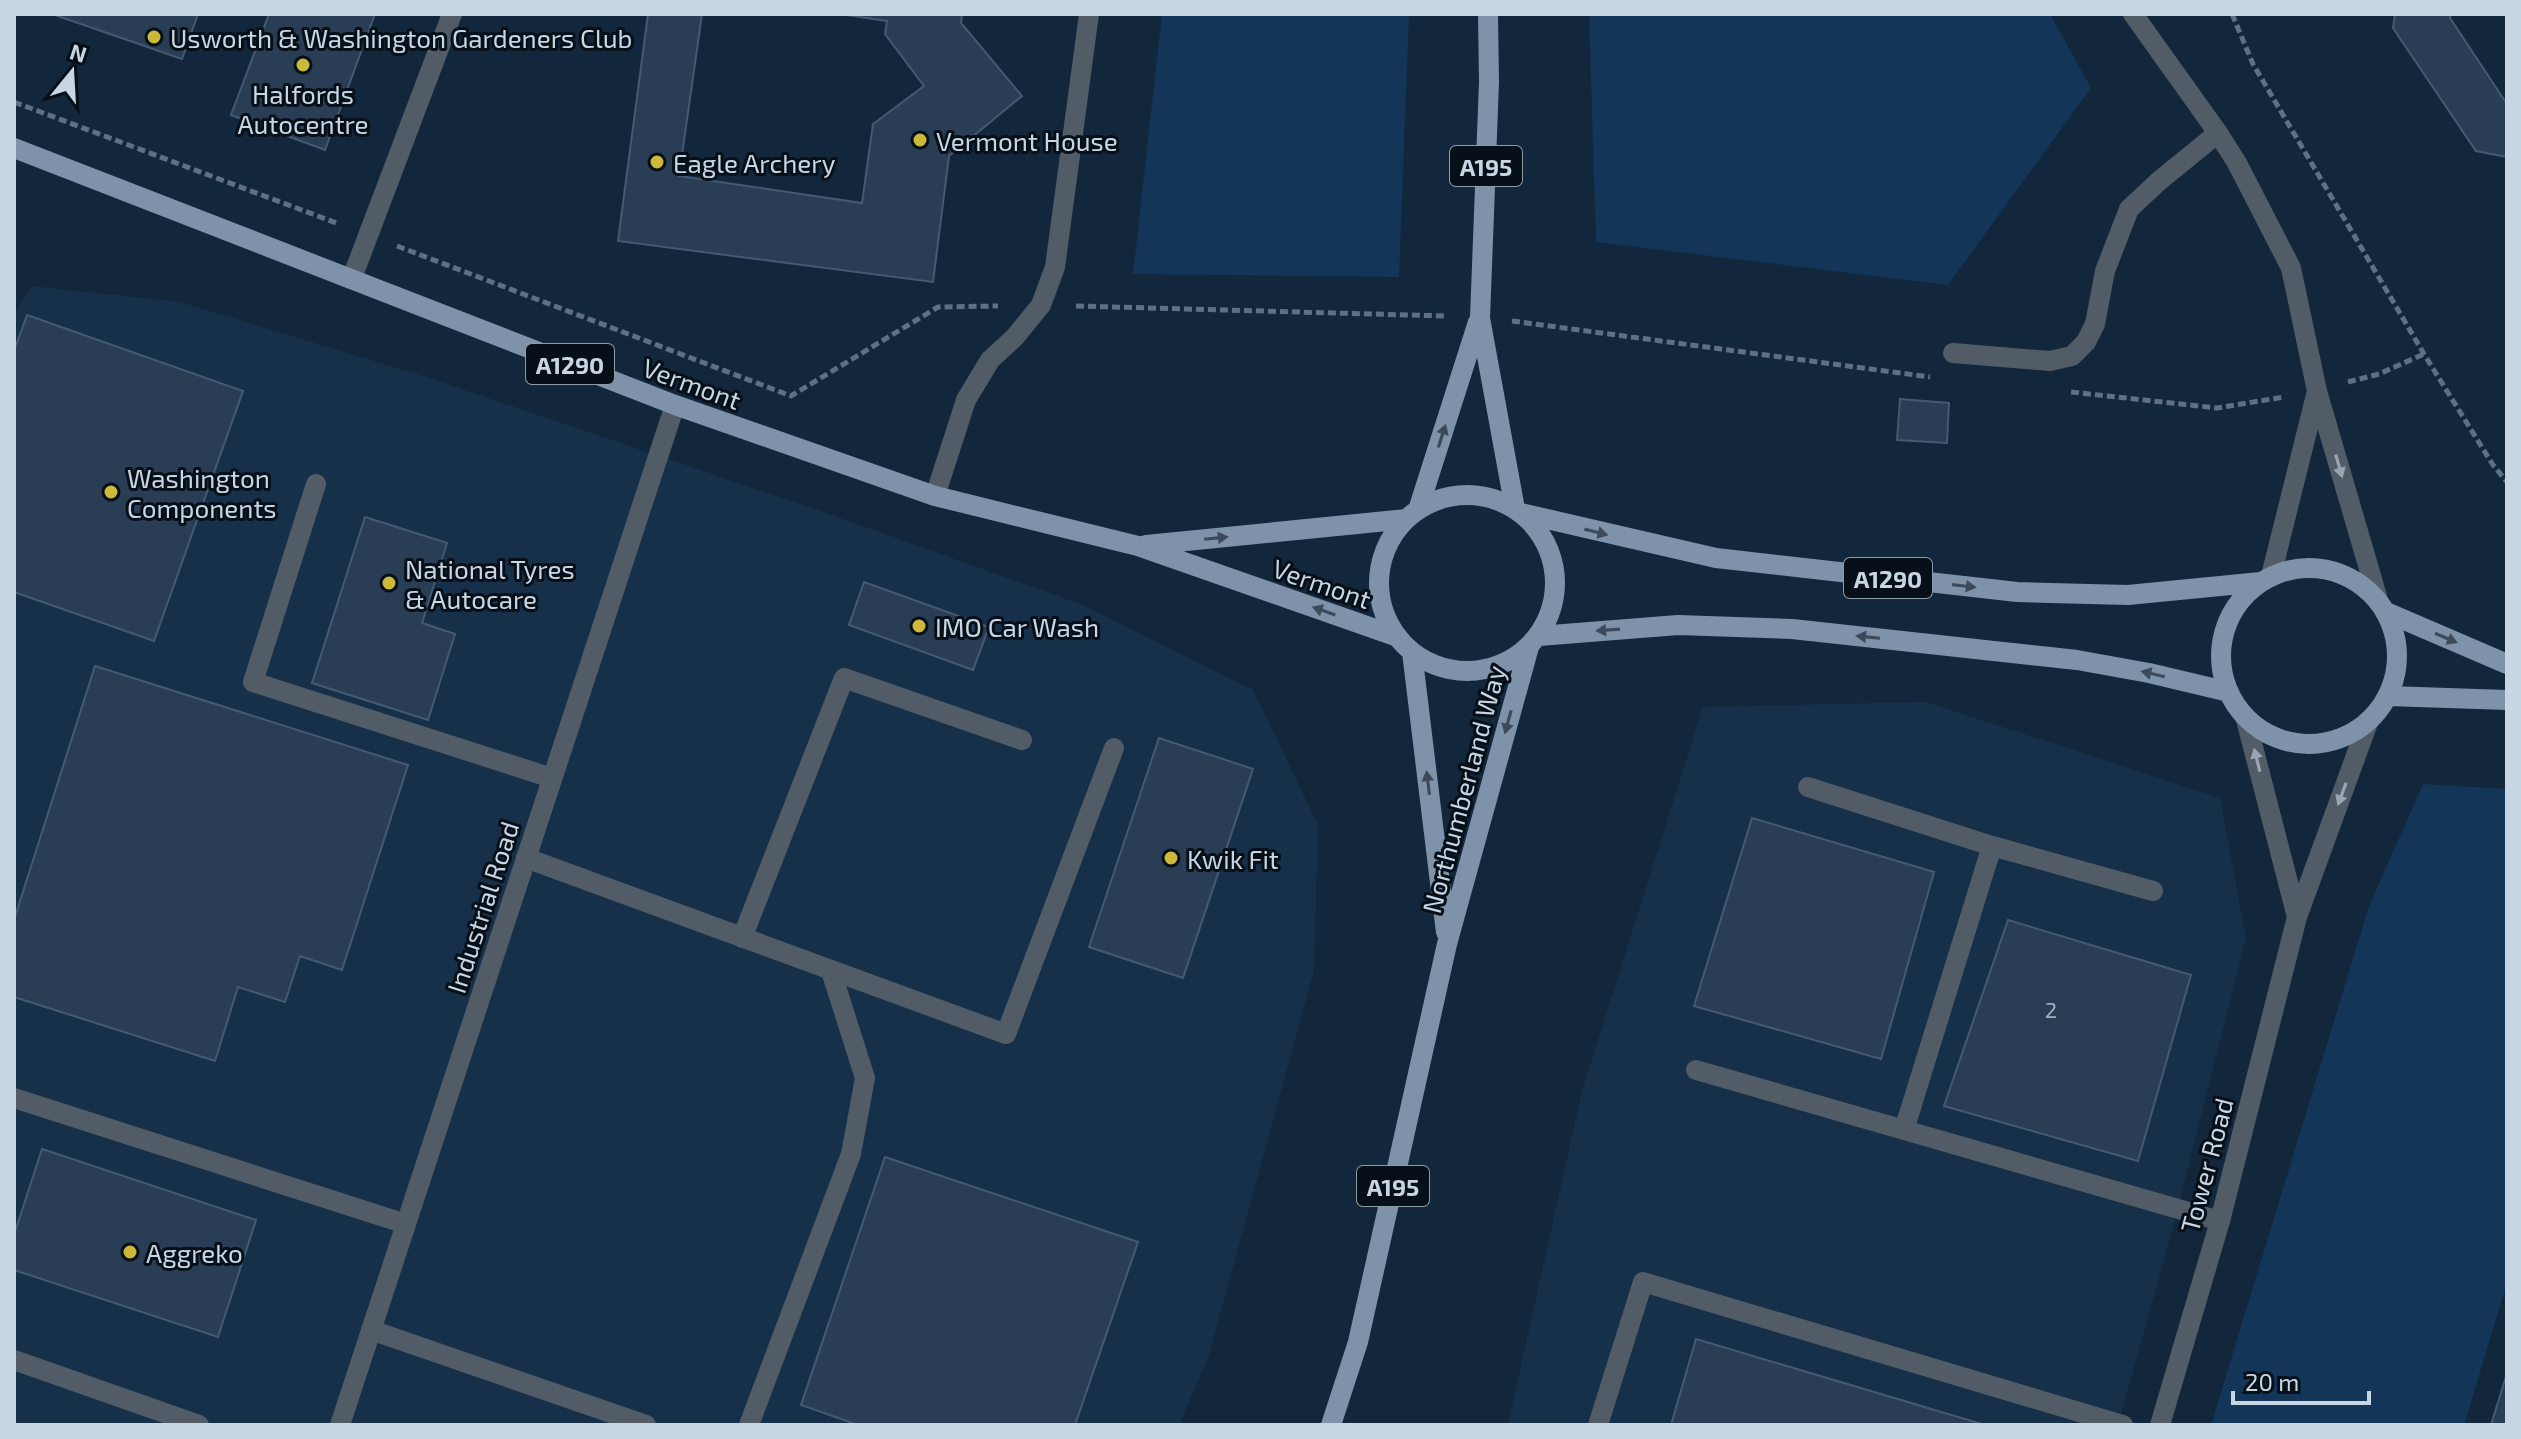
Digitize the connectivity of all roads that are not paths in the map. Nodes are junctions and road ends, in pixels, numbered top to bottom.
1 (452, 14) edge
2 (1089, 14) edge
3 (1488, 14) edge
4 (2133, 14) edge
5 (2218, 133) junction
6 (14, 148) edge
7 (352, 278) junction
8 (1480, 318) junction
9 (1953, 353) dead end
10 (2317, 391) junction
11 (675, 405) junction
12 (316, 484) dead end
13 (935, 496) junction
14 (1518, 511) junction
15 (1412, 515) junction
16 (1138, 546) junction
17 (2266, 579) junction
18 (2382, 607) junction
19 (1534, 641) junction
20 (1405, 645) junction
21 (2507, 664) edge
22 (2229, 692) junction
23 (2388, 696) junction
24 (2507, 700) edge
25 (2245, 716) junction
26 (2369, 720) junction
27 (1022, 740) dead end
28 (1114, 748) dead end
29 (552, 778) junction
30 (1808, 787) dead end
31 (1992, 846) junction
32 (526, 858) junction
33 (2153, 891) dead end
34 (2297, 917) junction
35 (742, 938) junction
36 (1447, 944) junction
37 (831, 971) junction
38 (1696, 1070) dead end
39 (14, 1098) edge
40 (1904, 1130) junction
41 (2220, 1221) junction
42 (406, 1224) junction
43 (371, 1330) junction
44 (14, 1360) edge
45 (199, 1425) edge
46 (340, 1425) edge
47 (646, 1425) edge
48 (749, 1425) edge
49 (1331, 1425) edge
50 (1598, 1425) edge
51 (2123, 1425) edge
52 (2160, 1425) edge

1 - 7 street
2 - 13 street
3 - 8 main road, A195
4 - 5 street
5 - 9 street
5 - 10 street
6 - 7 main road, Vermont / A1290
7 - 11 main road, Vermont / A1290
8 - 14 main road, A195
15 -> 8 main road, A195
10 - 17 street
10 -> 18 street
11 - 13 main road, Vermont / A1290
11 - 29 street, Industrial Road
12 - 29 street
13 - 16 main road, Vermont / A1290
14 - 15 main road
14 -> 17 main road, A1290
14 - 19 main road, A195
16 -> 15 main road, Vermont / A1290
15 - 20 main road, A195
20 -> 16 main road, Vermont / A1290
17 - 18 main road, A1290
17 - 22 main road
18 -> 21 main road, A1290
18 - 23 main road
19 - 20 main road
22 -> 19 main road, A1290
19 -> 36 main road, Northumberland Way / A195
36 -> 20 main road, Northumberland Way / A195
22 - 25 main road
23 - 24 main road
23 - 26 main road
25 - 26 main road
34 -> 25 street, Tower Road
26 -> 34 street, Tower Road
27 - 35 street
28 - 37 street
29 - 32 street, Industrial Road
30 - 31 street
31 - 33 street
31 - 40 street
32 - 35 street
32 - 42 street, Industrial Road
34 - 41 street, Tower Road
35 - 37 street
36 - 49 main road, Northumberland Way / A195
37 - 48 street
38 - 40 street
39 - 42 street
40 - 41 street
41 - 52 street, Tower Road
42 - 43 street, Industrial Road
43 - 46 street, Industrial Road
43 - 47 street
44 - 45 street
50 - 51 street

